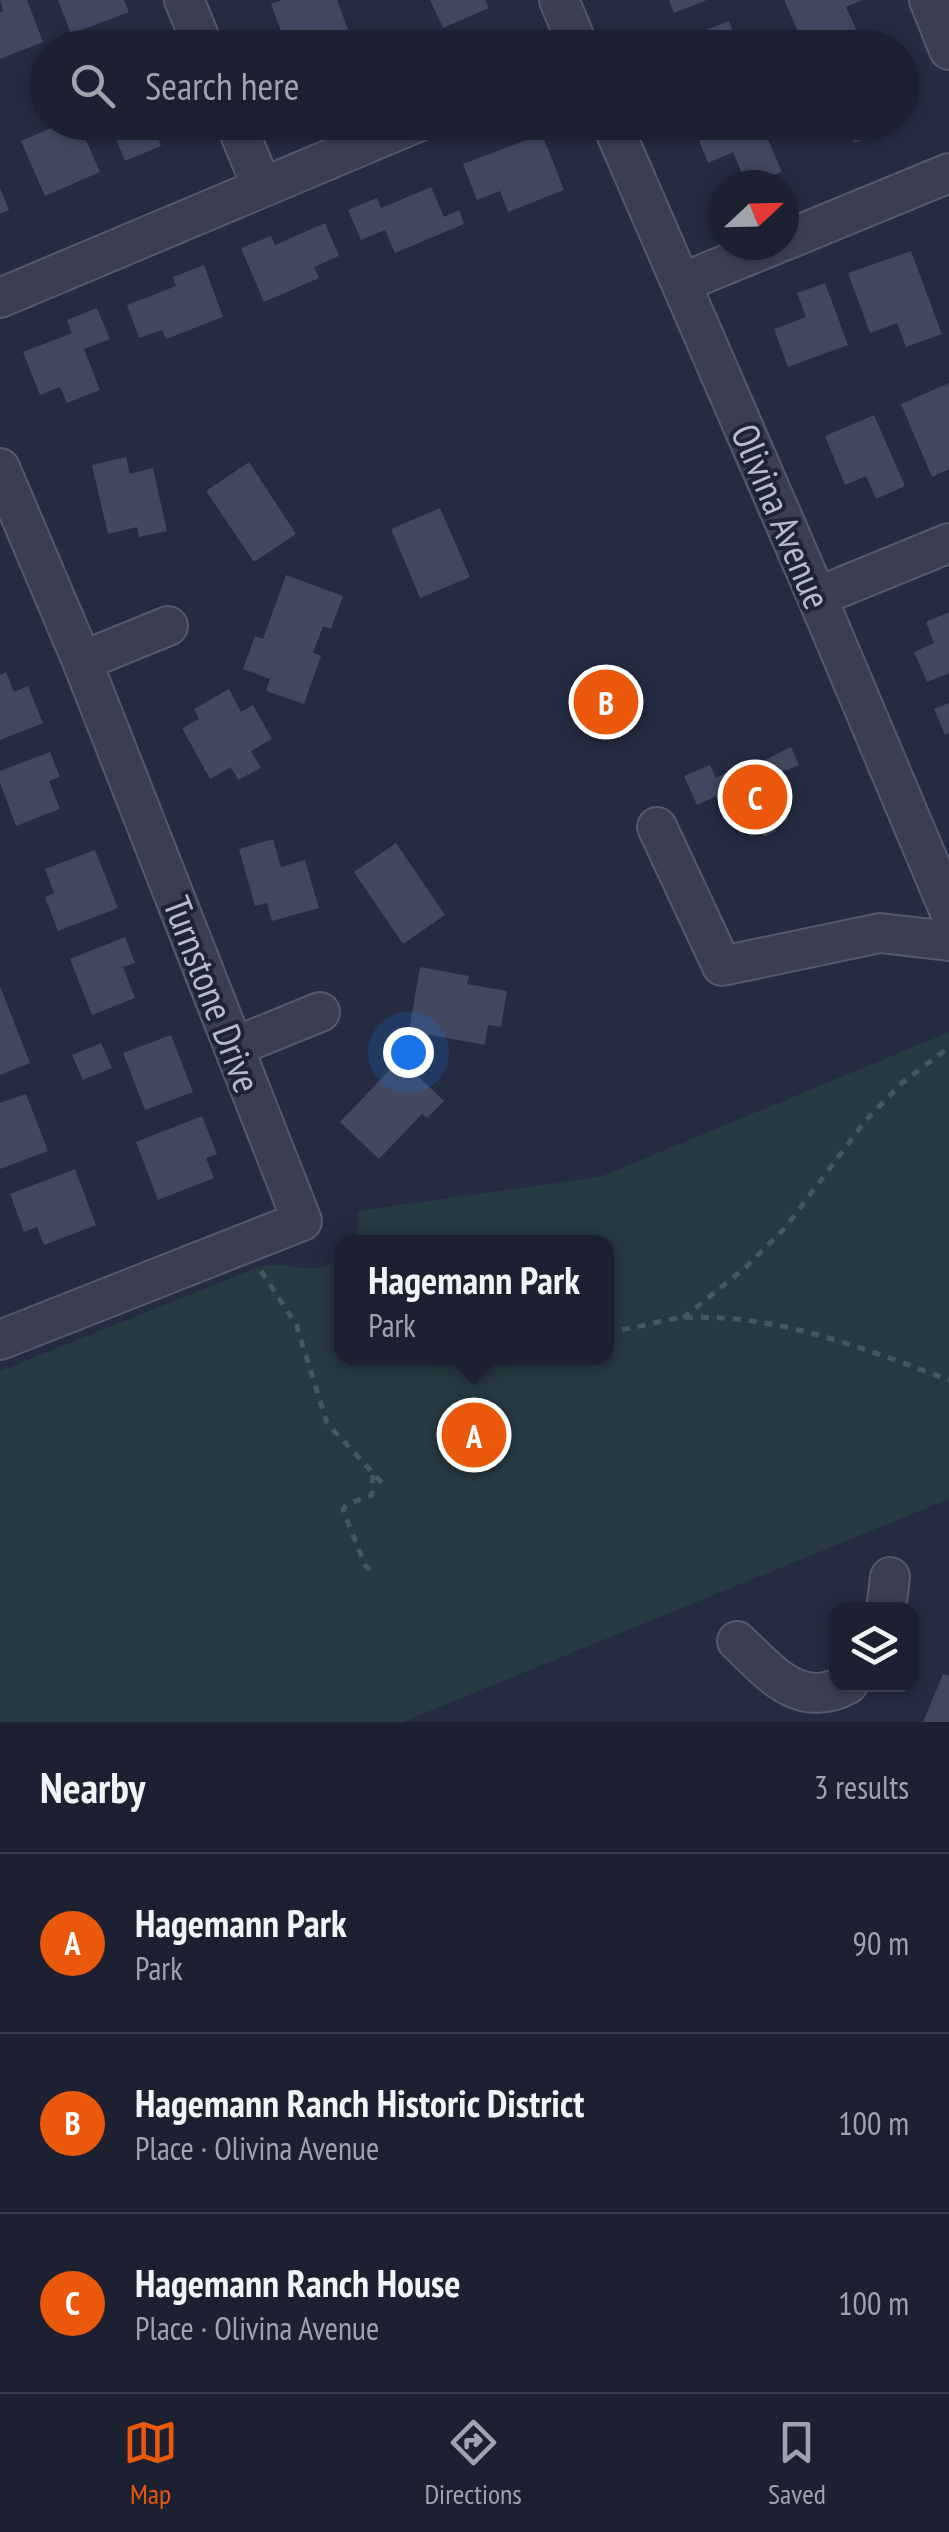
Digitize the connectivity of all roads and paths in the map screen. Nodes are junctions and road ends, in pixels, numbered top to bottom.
1 (184, 0) edge
2 (559, 0) edge
3 (929, 0) edge
4 (196, 30) edge
5 (572, 30) edge
6 (949, 50) edge
7 (242, 140) edge
8 (375, 140) edge
9 (619, 140) edge
10 (949, 173) edge
11 (262, 187) junction
12 (799, 235) edge
13 (738, 260) edge
14 (681, 284) junction
15 (0, 298) edge
16 (0, 468) edge
17 (949, 542) edge
18 (818, 597) junction
19 (168, 626) dead end
20 (82, 661) junction
21 (657, 827) dead end
22 (949, 910) edge
23 (949, 941) edge
24 (320, 1012) dead end
25 (234, 1047) junction
26 (949, 1048) edge
27 (260, 1270) dead end
28 (683, 1318) junction
29 (614, 1329) edge
30 (0, 1340) edge
31 (949, 1380) edge
32 (373, 1472) junction
33 (384, 1485) dead end
34 (370, 1570) dead end
35 (736, 1640) dead end
36 (829, 1690) edge

1 - 4 street
2 - 5 street
3 - 6 street
7 - 11 street
8 - 11 street
9 - 14 street, Olivina Avenue
10 - 12 street
11 - 15 street
13 - 14 street
14 - 18 street, Olivina Avenue
16 - 20 street, Turnstone Drive
17 - 18 street
18 - 22 street, Olivina Avenue
19 - 20 street
20 - 25 street, Turnstone Drive
21 - 23 street
24 - 25 street
25 - 30 street, Turnstone Drive
26 - 28 path
27 - 32 path
28 - 29 path
28 - 31 path
32 - 33 path
32 - 34 path
35 - 36 street

